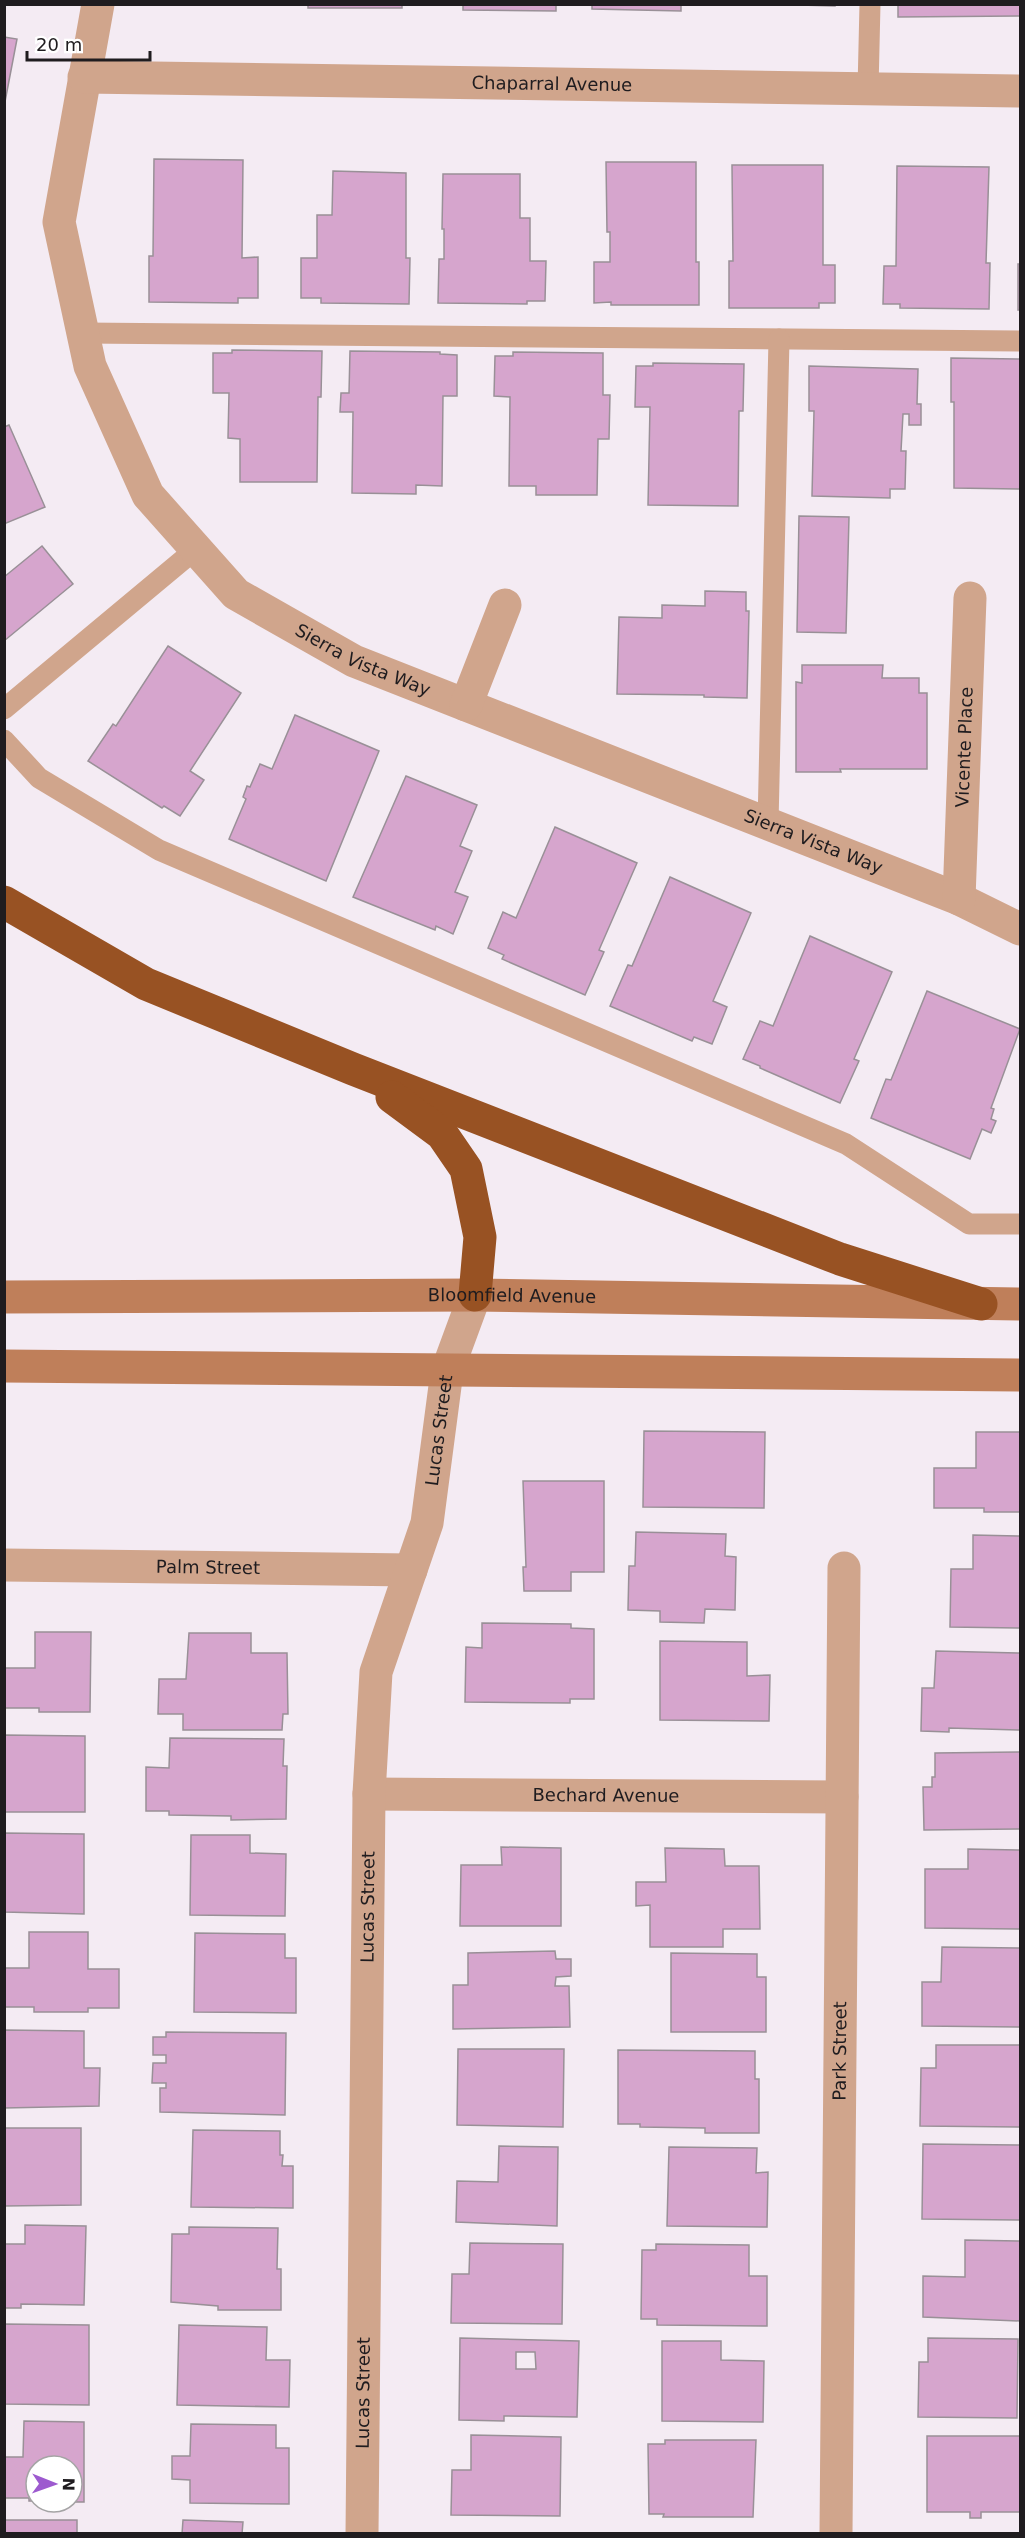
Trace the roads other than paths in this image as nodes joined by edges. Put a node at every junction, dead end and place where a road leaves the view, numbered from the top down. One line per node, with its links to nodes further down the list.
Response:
1 (98, 4): 3 (street, Sierra Vista Way)
2 (870, 4): 4 (lane)
3 (84, 77): 4 (street, Chaparral Avenue); 6 (street, Sierra Vista Way)
4 (868, 89): 5 (street, Chaparral Avenue)
5 (1020, 91)
6 (83, 333): 7 (lane); 9 (street, Sierra Vista Way)
7 (779, 339): 8 (lane); 15 (lane)
8 (1020, 341)
9 (196, 549): 12 (street, Sierra Vista Way); 13 (lane)
10 (970, 598): 16 (street, Vicente Place)
11 (505, 605): 12 (street)
12 (466, 705): 15 (street, Sierra Vista Way)
13 (4, 709)
14 (4, 740): 20 (lane)
15 (768, 824): 16 (street, Sierra Vista Way)
16 (959, 899): 18 (street, Sierra Vista Way)
17 (4, 902): 19 (highway)
18 (1020, 930)
19 (353, 1069): 21 (highway); 23 (highway)
20 (1020, 1224)
21 (475, 1295): 22 (main road, Bloomfield Avenue); 23 (main road, Bloomfield Avenue); 26 (street, Lucas Street)
22 (4, 1297)
23 (981, 1304): 24 (main road, Bloomfield Avenue)
24 (1020, 1304)
25 (4, 1366): 26 (main road)
26 (447, 1371): 27 (main road); 30 (street, Lucas Street)
27 (1020, 1376)
28 (4, 1565): 30 (street, Palm Street)
29 (844, 1568): 32 (street, Park Street)
30 (411, 1570): 31 (street, Lucas Street)
31 (369, 1794): 32 (street, Bechard Avenue); 33 (street, Lucas Street)
32 (842, 1797): 34 (street, Park Street)
33 (362, 2534)
34 (836, 2534)

